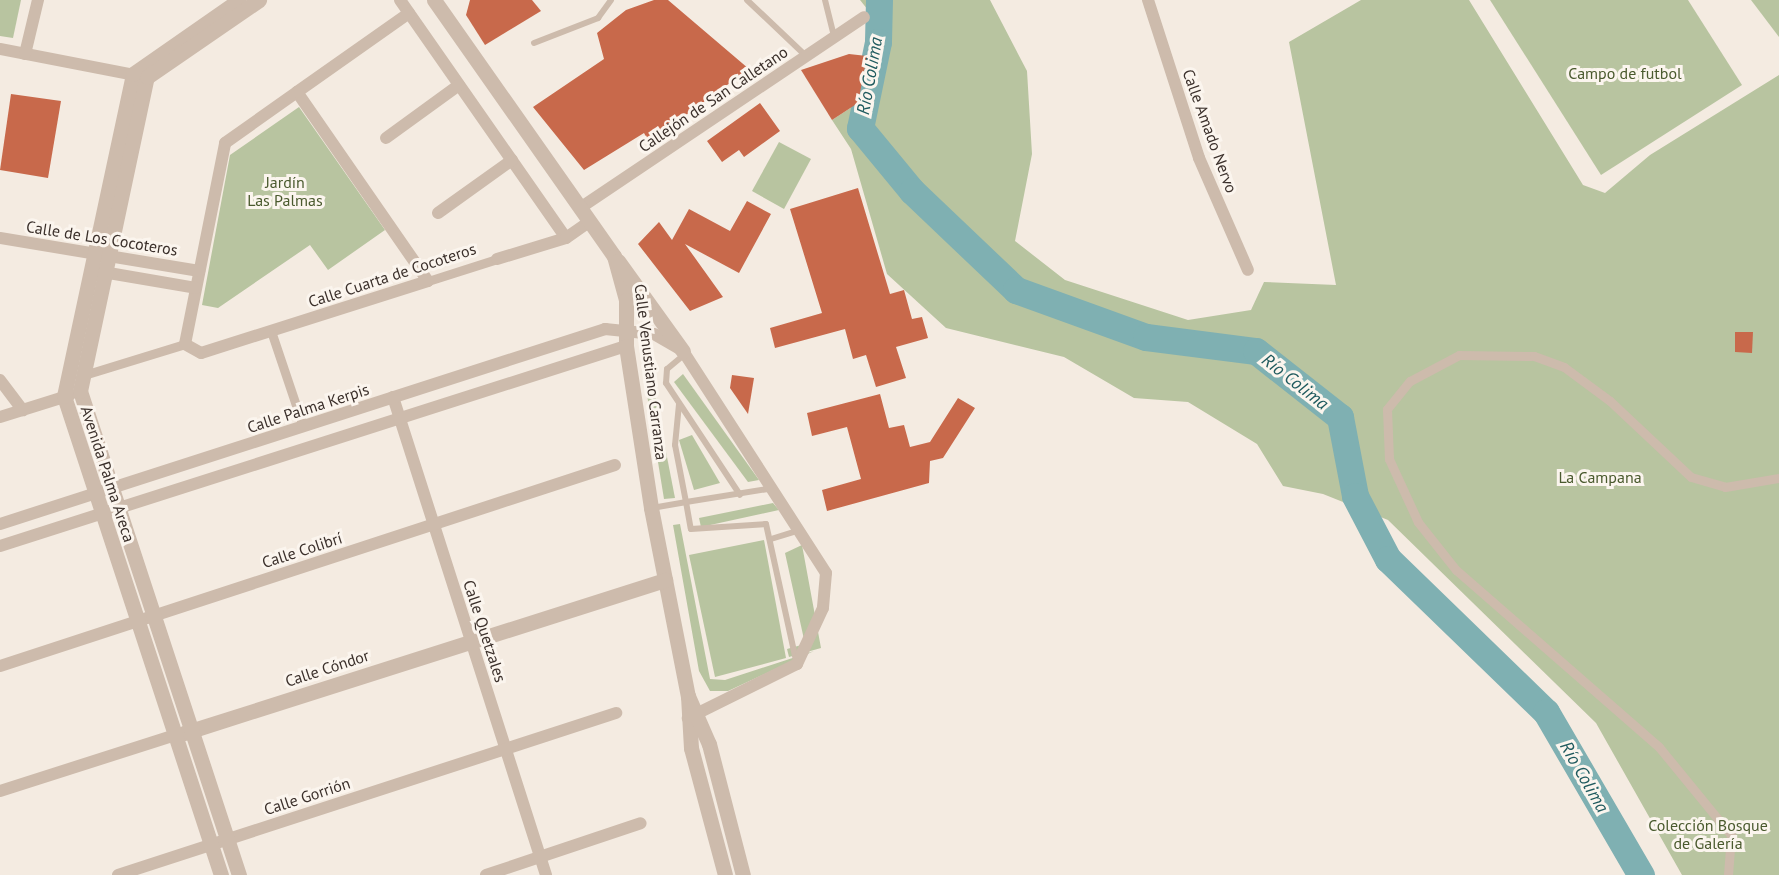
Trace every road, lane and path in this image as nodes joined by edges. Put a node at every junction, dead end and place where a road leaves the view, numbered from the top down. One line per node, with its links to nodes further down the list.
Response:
1 (38, 0): 15 (street)
2 (239, 0): 17 (street)
3 (259, 0): 17 (street)
4 (400, 0): 10 (street)
5 (434, 0): 22 (street, Calle Venustiano Carranza)
6 (611, 0): 13 (lane)
7 (747, 0): 16 (lane)
8 (825, 0): 12 (lane)
9 (1148, 0): 32 (street, Calle Amado Nervo)
10 (409, 13): 18 (street); 19 (street)
11 (864, 17): 12 (street, Callejón de San Calletano)
12 (834, 37): 16 (street, Callejón de San Calletano)
13 (534, 43)
14 (0, 49): 15 (street)
15 (25, 54): 17 (street)
16 (806, 56): 22 (street, Callejón de San Calletano)
17 (140, 76): 27 (street, Avenida Palma Areca); 28 (street, Avenida Palma Areca)
18 (459, 85): 20 (street); 21 (street)
19 (297, 92): 33 (street); 35 (street)
20 (386, 138)
21 (512, 160): 23 (street); 26 (street)
22 (580, 208): 24 (street, Calle Venustiano Carranza)
23 (438, 213)
24 (590, 221): 26 (street, Calle Cuarta de Cocoteros); 29 (street, Calle Venustiano Carranza)
25 (0, 238): 27 (street, Calle de Los Cocoteros)
26 (566, 238): 30 (street, Calle Cuarta de Cocoteros)
27 (93, 253): 28 (street, Calle de Los Cocoteros); 31 (street, Avenida Palma Areca)
28 (109, 256): 33 (street, Calle de Los Cocoteros); 34 (street, Avenida Palma Areca)
29 (614, 256): 37 (street, Calle Venustiano Carranza); 41 (street)
30 (497, 260): 35 (street, Calle Cuarta de Cocoteros)
31 (90, 270): 34 (street, Calle de Los Cocoteros); 45 (street, Avenida Palma Areca)
32 (1248, 270)
33 (200, 271): 36 (street)
34 (106, 273): 36 (street, Calle de Los Cocoteros); 42 (street, Avenida Palma Areca)
35 (428, 282): 38 (street, Calle Cuarta de Cocoteros)
36 (196, 288): 39 (street)
37 (626, 328): 40 (street, Calle Venustiano Carranza); 41 (street); 46 (street, Calle Palma Kerpis)
38 (271, 331): 39 (street, Calle Cuarta de Cocoteros); 51 (street)
39 (185, 344): 42 (street)
40 (626, 346): 50 (street); 60 (street, Calle Venustiano Carranza)
41 (684, 353): 47 (lane); 55 (street)
42 (84, 375): 44 (street, Avenida Palma Areca)
43 (0, 380): 48 (street)
44 (80, 391): 45 (street); 54 (street, Avenida Palma Areca)
45 (64, 396): 48 (street); 56 (street, Avenida Palma Areca)
46 (393, 397): 50 (street, Calle Quetzales); 51 (street, Calle Palma Kerpis)
47 (679, 404): 57 (lane); 58 (lane)
48 (23, 410): 49 (street)
49 (0, 417)
50 (400, 418): 59 (street); 63 (street, Calle Quetzales)
51 (303, 426): 54 (street, Calle Palma Kerpis)
52 (615, 465): 63 (street, Calle Colibrí)
53 (1779, 478): 92 (street)
54 (112, 488): 56 (street, Calle Palma Kerpis); 59 (street, Avenida Palma Areca)
55 (774, 488): 57 (lane); 64 (street)
56 (96, 493): 61 (street, Avenida Palma Areca); 62 (street, Calle Palma Kerpis)
57 (740, 495): 58 (lane)
58 (686, 502): 60 (lane); 65 (lane)
59 (118, 508): 61 (street); 68 (street, Avenida Palma Areca)
60 (651, 508): 67 (street, Calle Venustiano Carranza)
61 (102, 513): 66 (street); 69 (street, Avenida Palma Areca)
62 (0, 524)
63 (434, 524): 68 (street, Calle Colibrí); 70 (street, Calle Quetzales)
64 (801, 530): 65 (lane); 71 (street)
65 (771, 539): 71 (lane)
66 (0, 546)
67 (664, 580): 70 (street, Calle Cóndor); 74 (street, Calle Venustiano Carranza)
68 (154, 615): 69 (street, Calle Colibrí); 75 (street, Avenida Palma Areca)
69 (138, 621): 72 (street, Calle Colibrí); 76 (street, Avenida Palma Areca)
70 (471, 641): 75 (street, Calle Cóndor); 77 (street, Calle Quetzales)
71 (797, 664): 74 (street)
72 (0, 666)
73 (616, 713): 77 (street, Calle Gorrión)
74 (693, 716): 79 (street, Calle Venustiano Carranza); 80 (street, Calle Venustiano Carranza)
75 (191, 730): 76 (street, Calle Cóndor); 82 (street, Avenida Palma Areca)
76 (175, 735): 78 (street, Calle Cóndor); 83 (street, Avenida Palma Areca)
77 (506, 749): 82 (street, Calle Gorrión); 84 (street, Calle Quetzales)
78 (0, 791)
79 (724, 801): 80 (street); 91 (street, Calle Venustiano Carranza)
80 (706, 805): 90 (street, Calle Venustiano Carranza)
81 (640, 823): 84 (street)
82 (227, 839): 83 (street, Calle Gorrión); 87 (street, Avenida Palma Areca)
83 (211, 845): 85 (street, Calle Gorrión); 86 (street, Avenida Palma Areca)
84 (540, 857): 88 (street); 89 (street, Calle Quetzales)
85 (118, 875)
86 (221, 875)
87 (239, 875)
88 (486, 875)
89 (546, 875)
90 (725, 875)
91 (743, 875)
92 (1728, 875)

